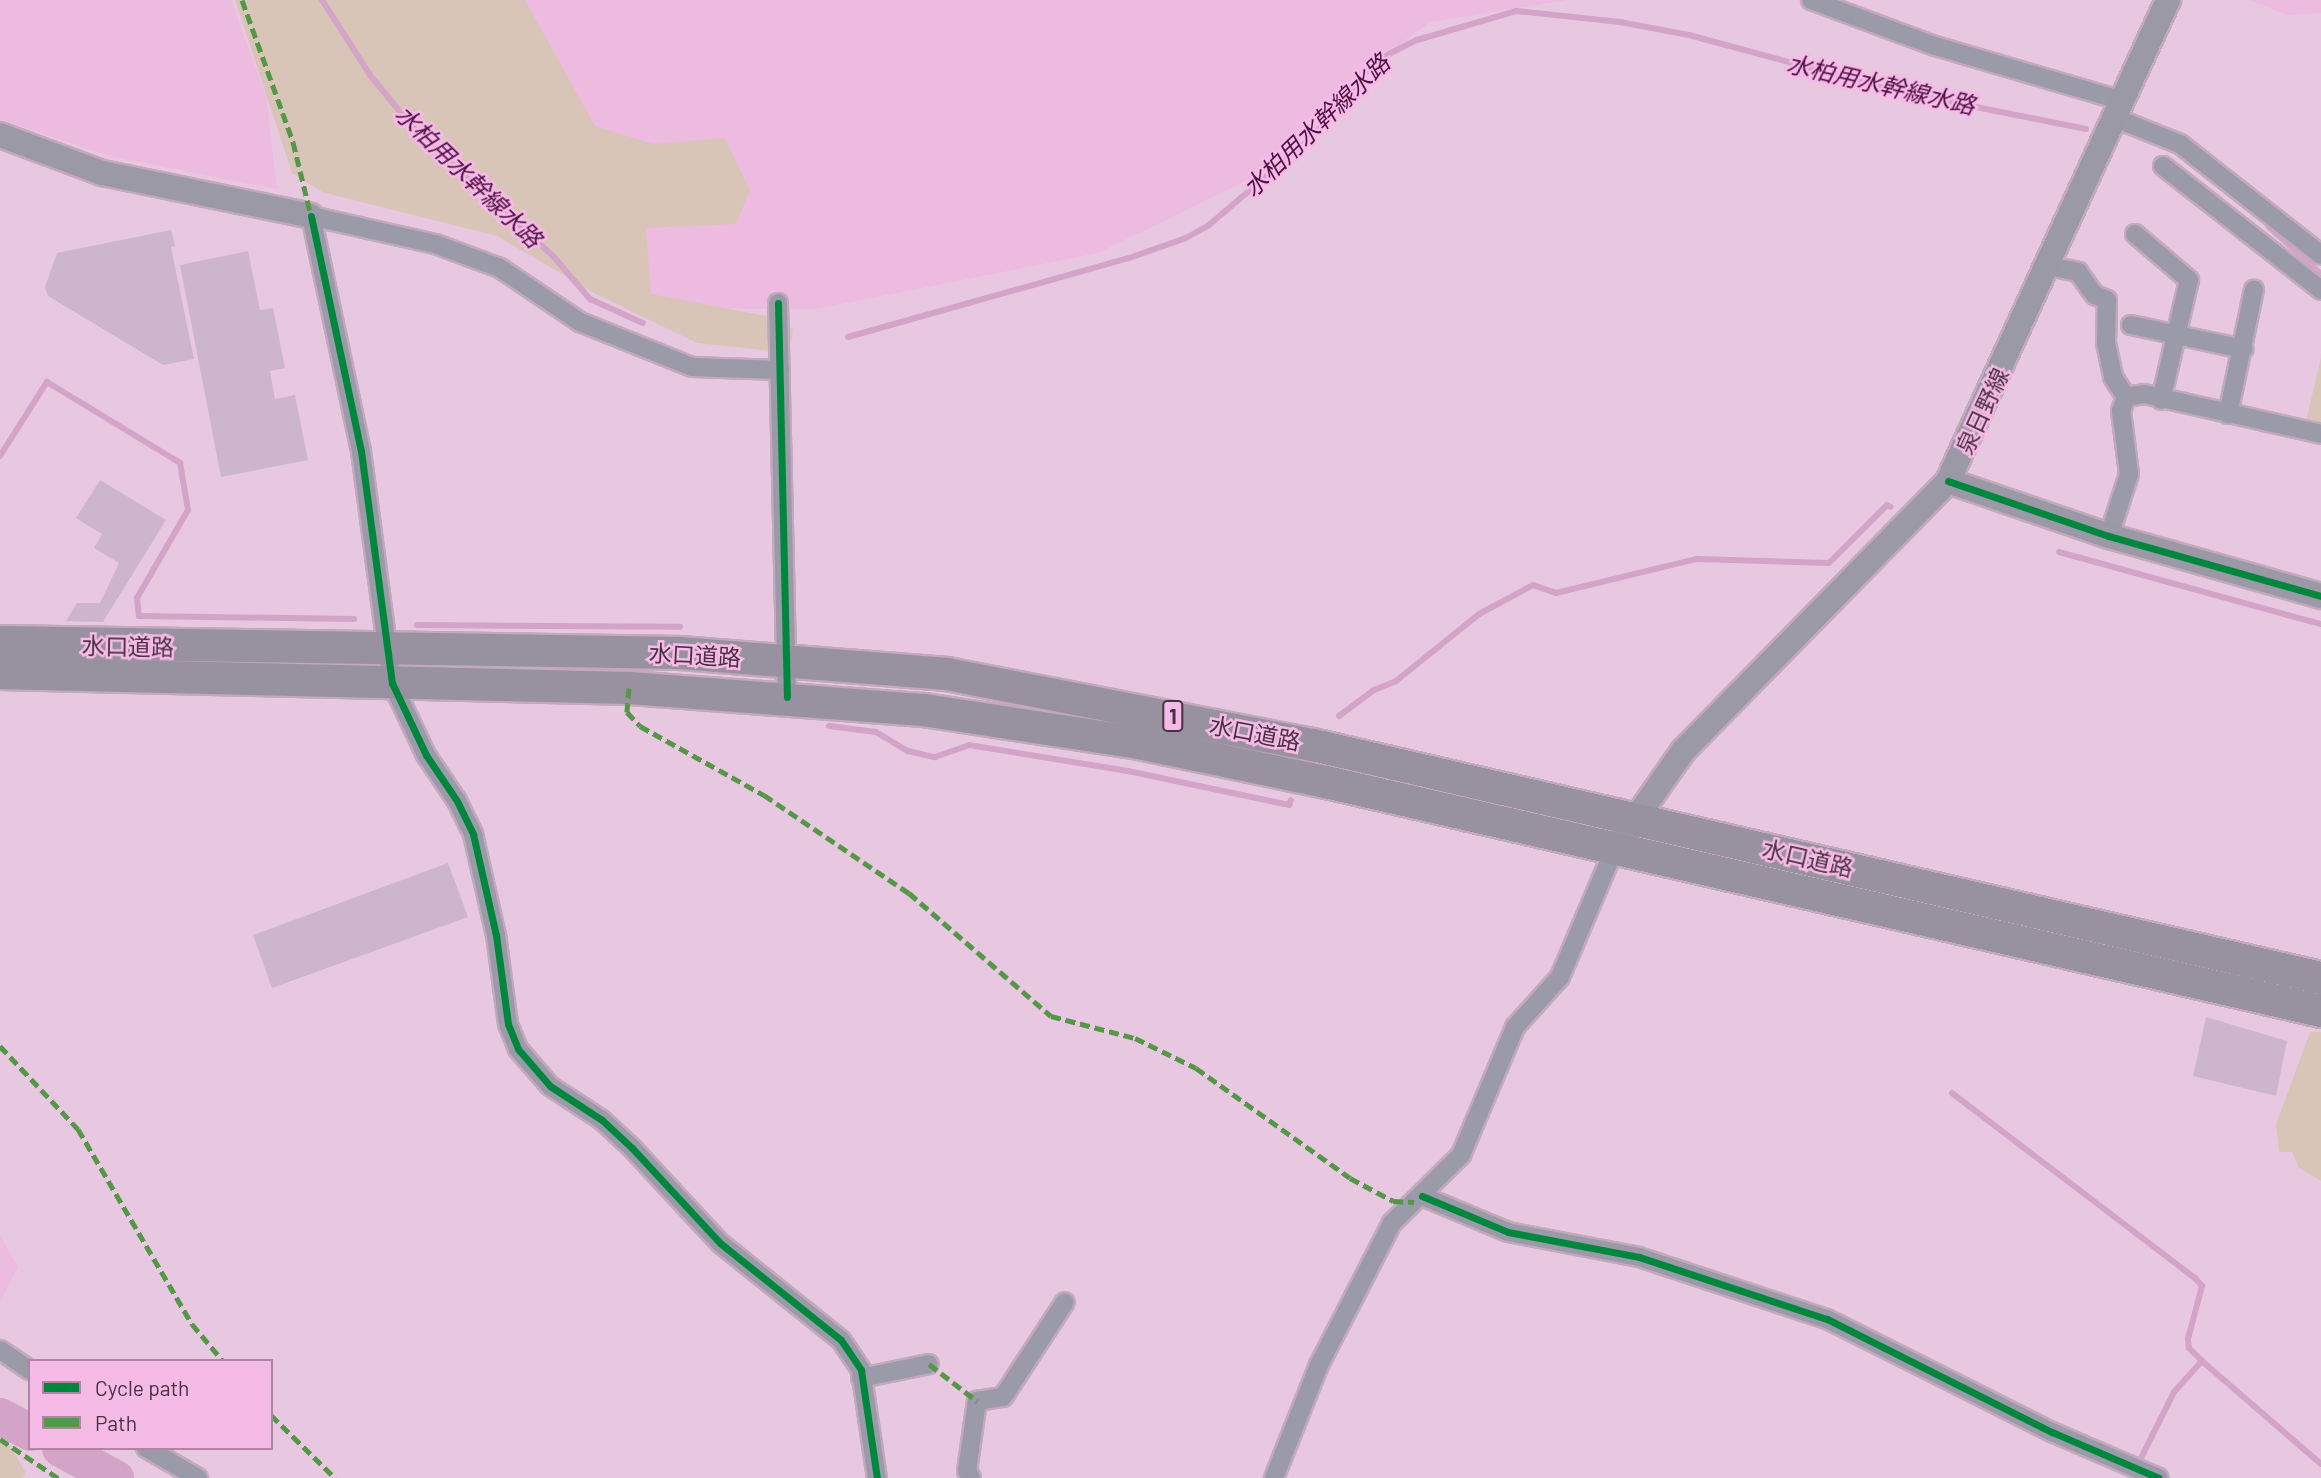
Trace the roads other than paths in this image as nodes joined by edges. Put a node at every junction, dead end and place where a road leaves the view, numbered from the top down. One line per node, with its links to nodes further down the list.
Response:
1 (1811, 0): 3 (street)
2 (2168, 0): 3 (main road, 泉日野線)
3 (2119, 110): 8 (street); 9 (main road, 泉日野線)
4 (0, 135): 6 (main road)
5 (2162, 166): 11 (street)
6 (311, 216): 16 (street); 25 (street)
7 (2135, 234): 14 (street)
8 (2321, 255)
9 (2048, 266): 17 (street); 21 (main road, 泉日野線)
10 (2254, 290): 15 (street)
11 (2321, 290)
12 (778, 303): 16 (street)
13 (2132, 325): 14 (street)
14 (2176, 335): 15 (street); 18 (street)
15 (2243, 349): 19 (street)
16 (780, 370): 26 (street)
17 (2126, 397): 18 (street); 22 (street)
18 (2161, 400): 19 (street)
19 (2228, 414): 20 (street)
20 (2321, 434)
21 (1948, 481): 22 (main road); 30 (main road, 泉日野線)
22 (2109, 536): 23 (main road)
23 (2321, 596)
24 (0, 642): 25 (highway, 水口道路 / 1)
25 (387, 649): 26 (highway, 水口道路 / 1); 28 (street)
26 (787, 659): 29 (street); 30 (highway, 水口道路 / 1)
27 (0, 673): 28 (highway, 水口道路 / 1)
28 (392, 683): 29 (highway, 水口道路 / 1); 39 (street)
29 (787, 697): 31 (highway, 水口道路 / 1)
30 (1639, 818): 31 (main road, 泉日野線); 32 (highway, 水口道路 / 1)
31 (1614, 850): 33 (highway, 水口道路 / 1); 34 (street)
32 (2321, 978)
33 (2321, 1011)
34 (1422, 1196): 44 (street); 45 (street)
35 (1065, 1302): 43 (street)
36 (0, 1350): 38 (street)
37 (929, 1364): 39 (street)
38 (28, 1369)
39 (861, 1378): 42 (street)
40 (149, 1450): 41 (street)
41 (198, 1478)
42 (877, 1478)
43 (971, 1478)
44 (1274, 1478)
45 (2159, 1478)

